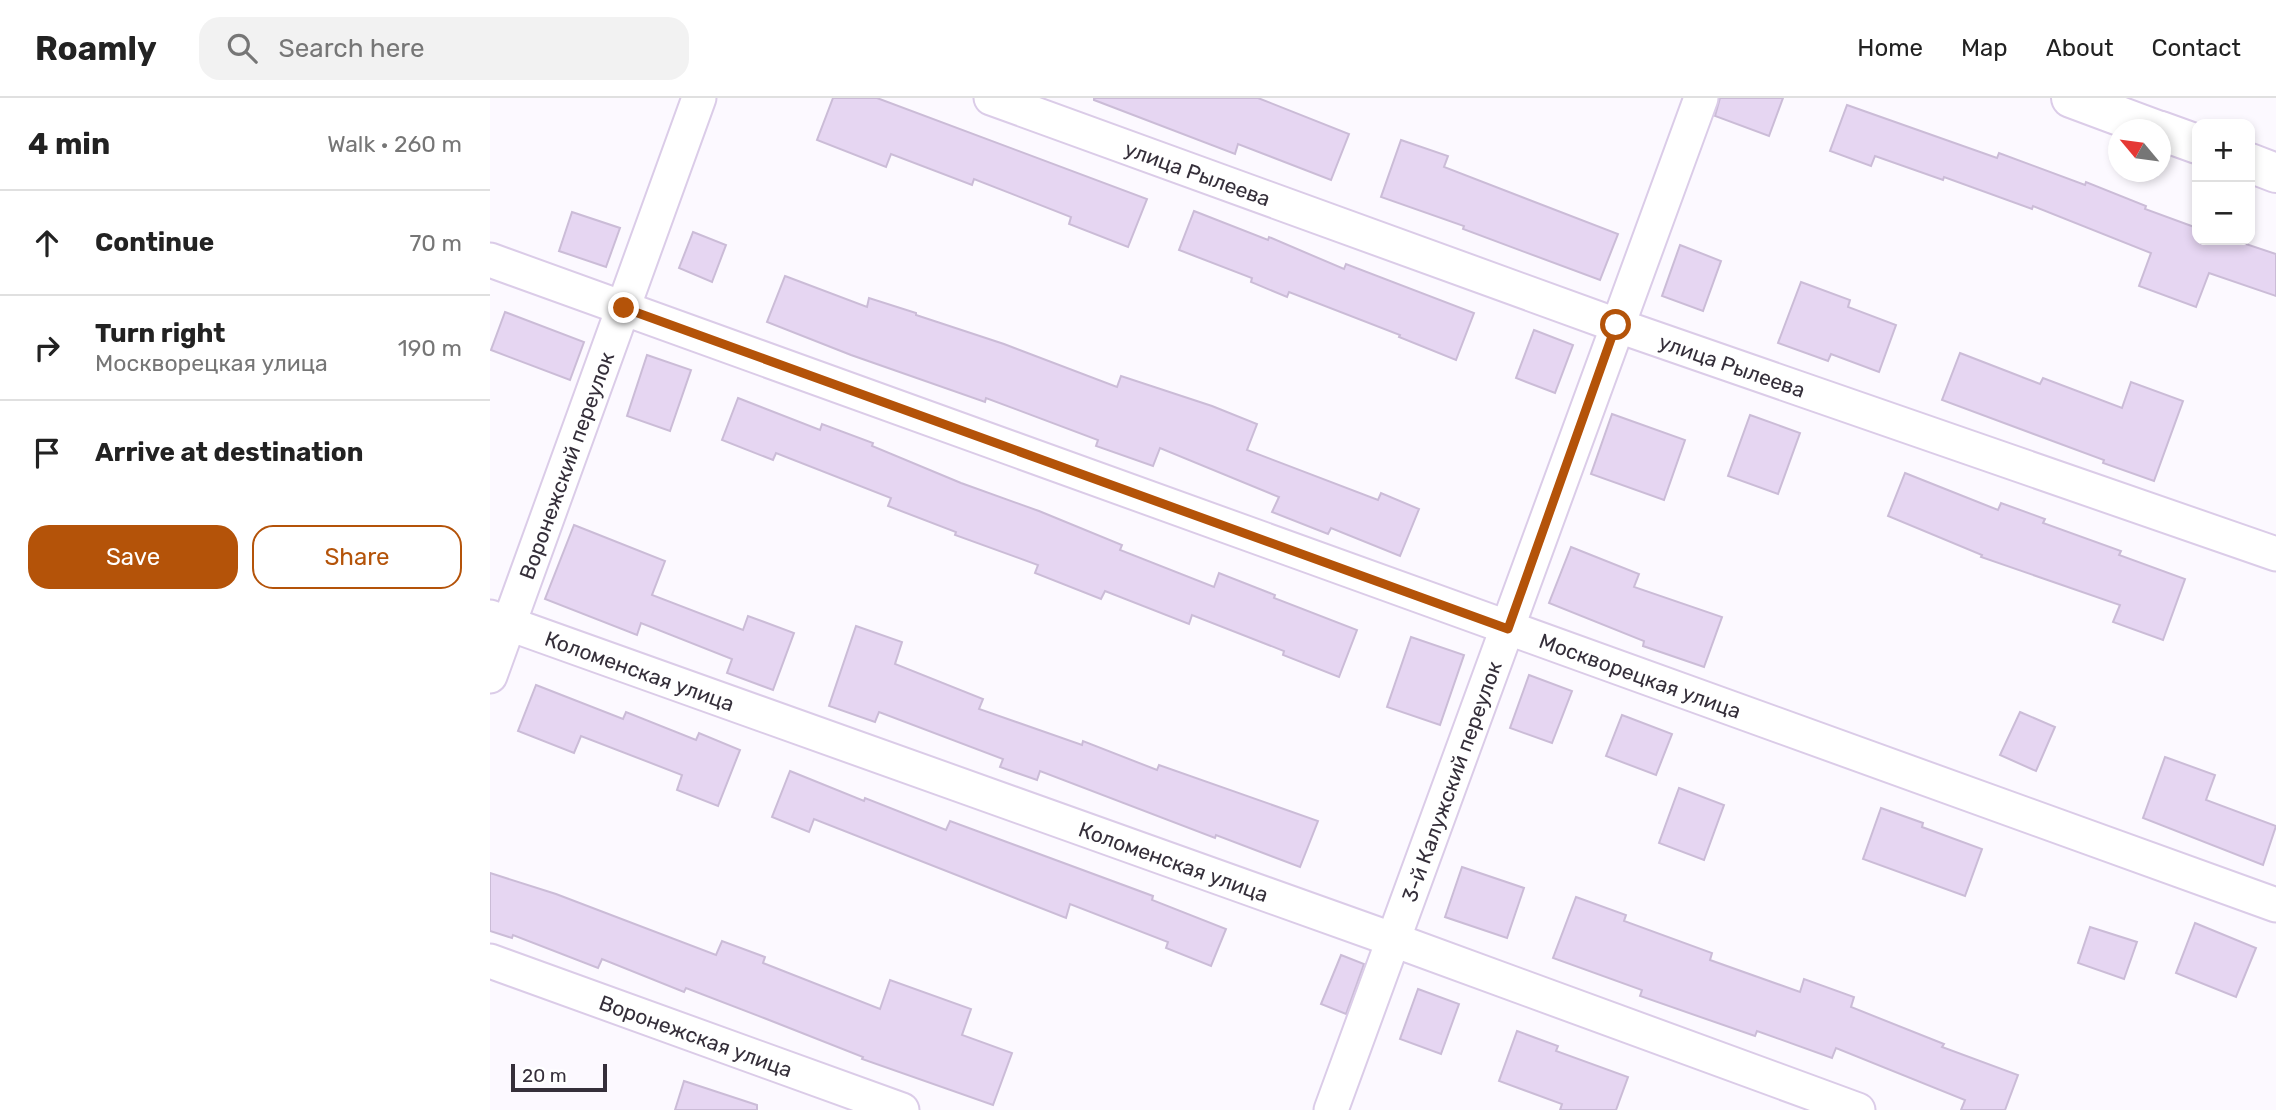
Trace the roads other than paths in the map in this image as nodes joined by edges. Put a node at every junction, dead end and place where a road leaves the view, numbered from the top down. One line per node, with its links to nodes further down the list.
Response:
1 (699, 98): 11 (street, Воронежский переулок)
2 (991, 98): 12 (street, улица Рылеева)
3 (1701, 98): 12 (street, 3-й Калужский переулок)
4 (2071, 98): 5 (street)
5 (2129, 119)
6 (2171, 134): 7 (street)
7 (2192, 142)
8 (2255, 165): 9 (street)
9 (2276, 173)
10 (490, 260): 11 (street, Москворецкая улица)
11 (624, 308): 14 (street, Воронежский переулок); 15 (street, Москворецкая улица)
12 (1616, 325): 13 (street, улица Рылеева); 15 (street, 3-й Калужский переулок)
13 (2276, 554)
14 (499, 620): 16 (street, Воронежский переулок); 18 (street, Коломенская улица)
15 (1508, 629): 17 (street, Москворецкая улица); 18 (street, 3-й Калужский переулок)
16 (490, 676)
17 (2276, 905)
18 (1394, 940): 21 (street, 3-й Калужский переулок); 22 (street, Коломенская улица)
19 (490, 961): 20 (street, Воронежская улица)
20 (902, 1110)
21 (1331, 1110)
22 (1858, 1110)

